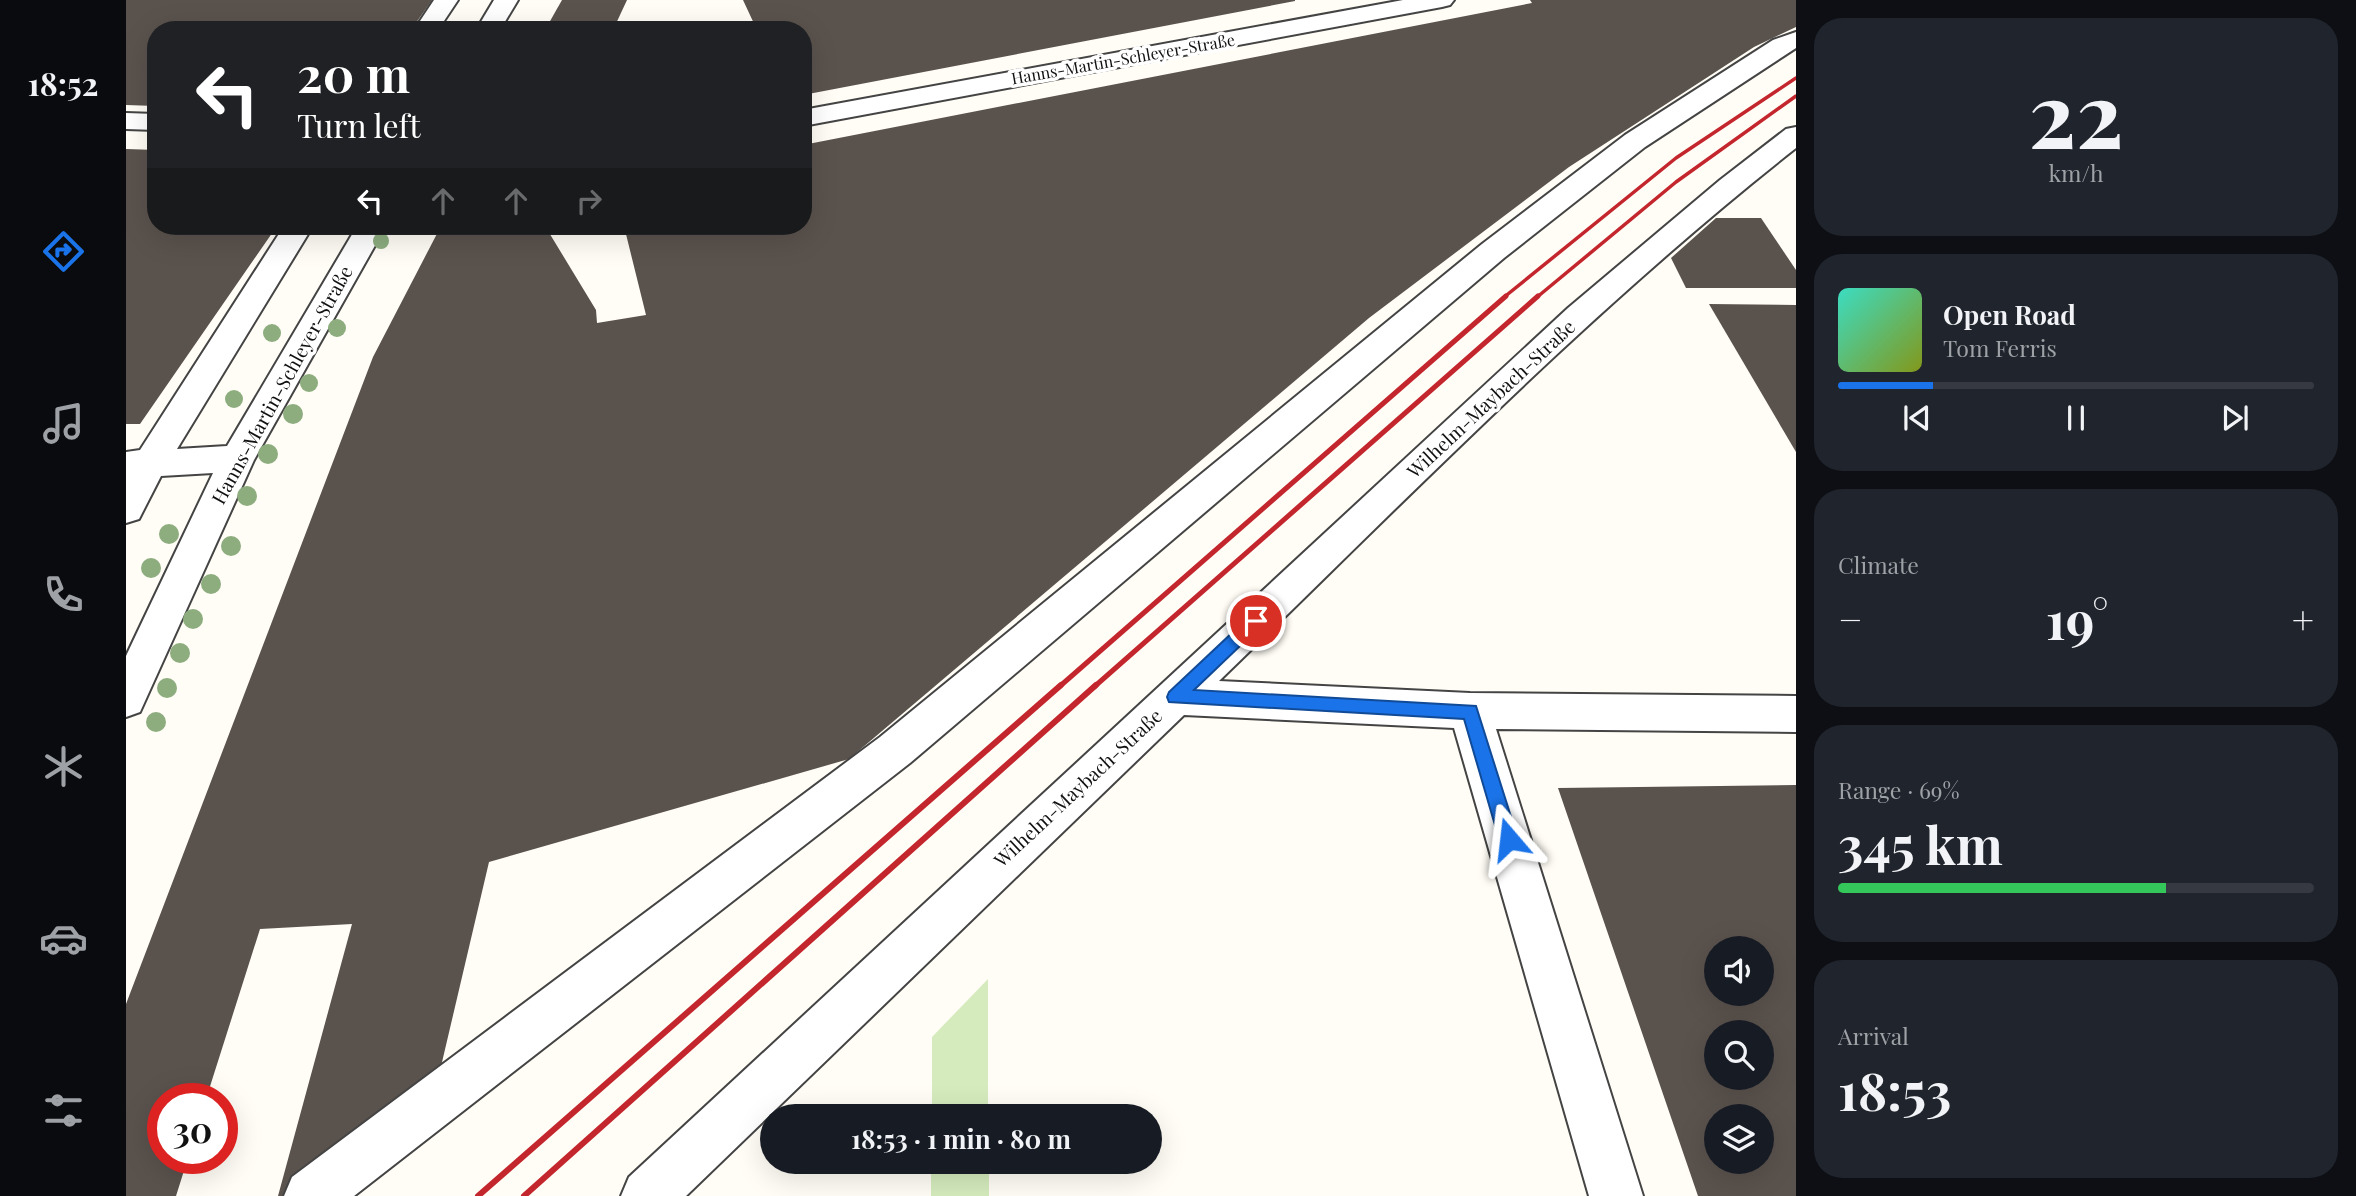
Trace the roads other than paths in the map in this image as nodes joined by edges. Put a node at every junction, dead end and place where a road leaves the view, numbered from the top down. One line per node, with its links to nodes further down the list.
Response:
1 (446, 0): 4 (street)
2 (506, 0): 5 (street)
3 (1442, 0): 7 (street, Hanns-Martin-Schleyer-Straße)
4 (432, 21)
5 (493, 21)
6 (1796, 39): 20 (street)
7 (812, 116)
8 (126, 121): 9 (street)
9 (147, 122)
10 (1796, 135): 16 (street, Wilhelm-Maybach-Straße)
11 (292, 235): 14 (street)
12 (366, 235): 13 (street, Hanns-Martin-Schleyer-Straße)
13 (237, 459): 14 (street); 17 (street, Hanns-Martin-Schleyer-Straße)
14 (137, 465): 15 (street)
15 (126, 509)
16 (1175, 697): 18 (street); 21 (street, Wilhelm-Maybach-Straße)
17 (126, 699)
18 (1470, 711): 19 (street); 22 (street)
19 (1796, 714)
20 (311, 1196)
21 (648, 1196)
22 (1616, 1196)

